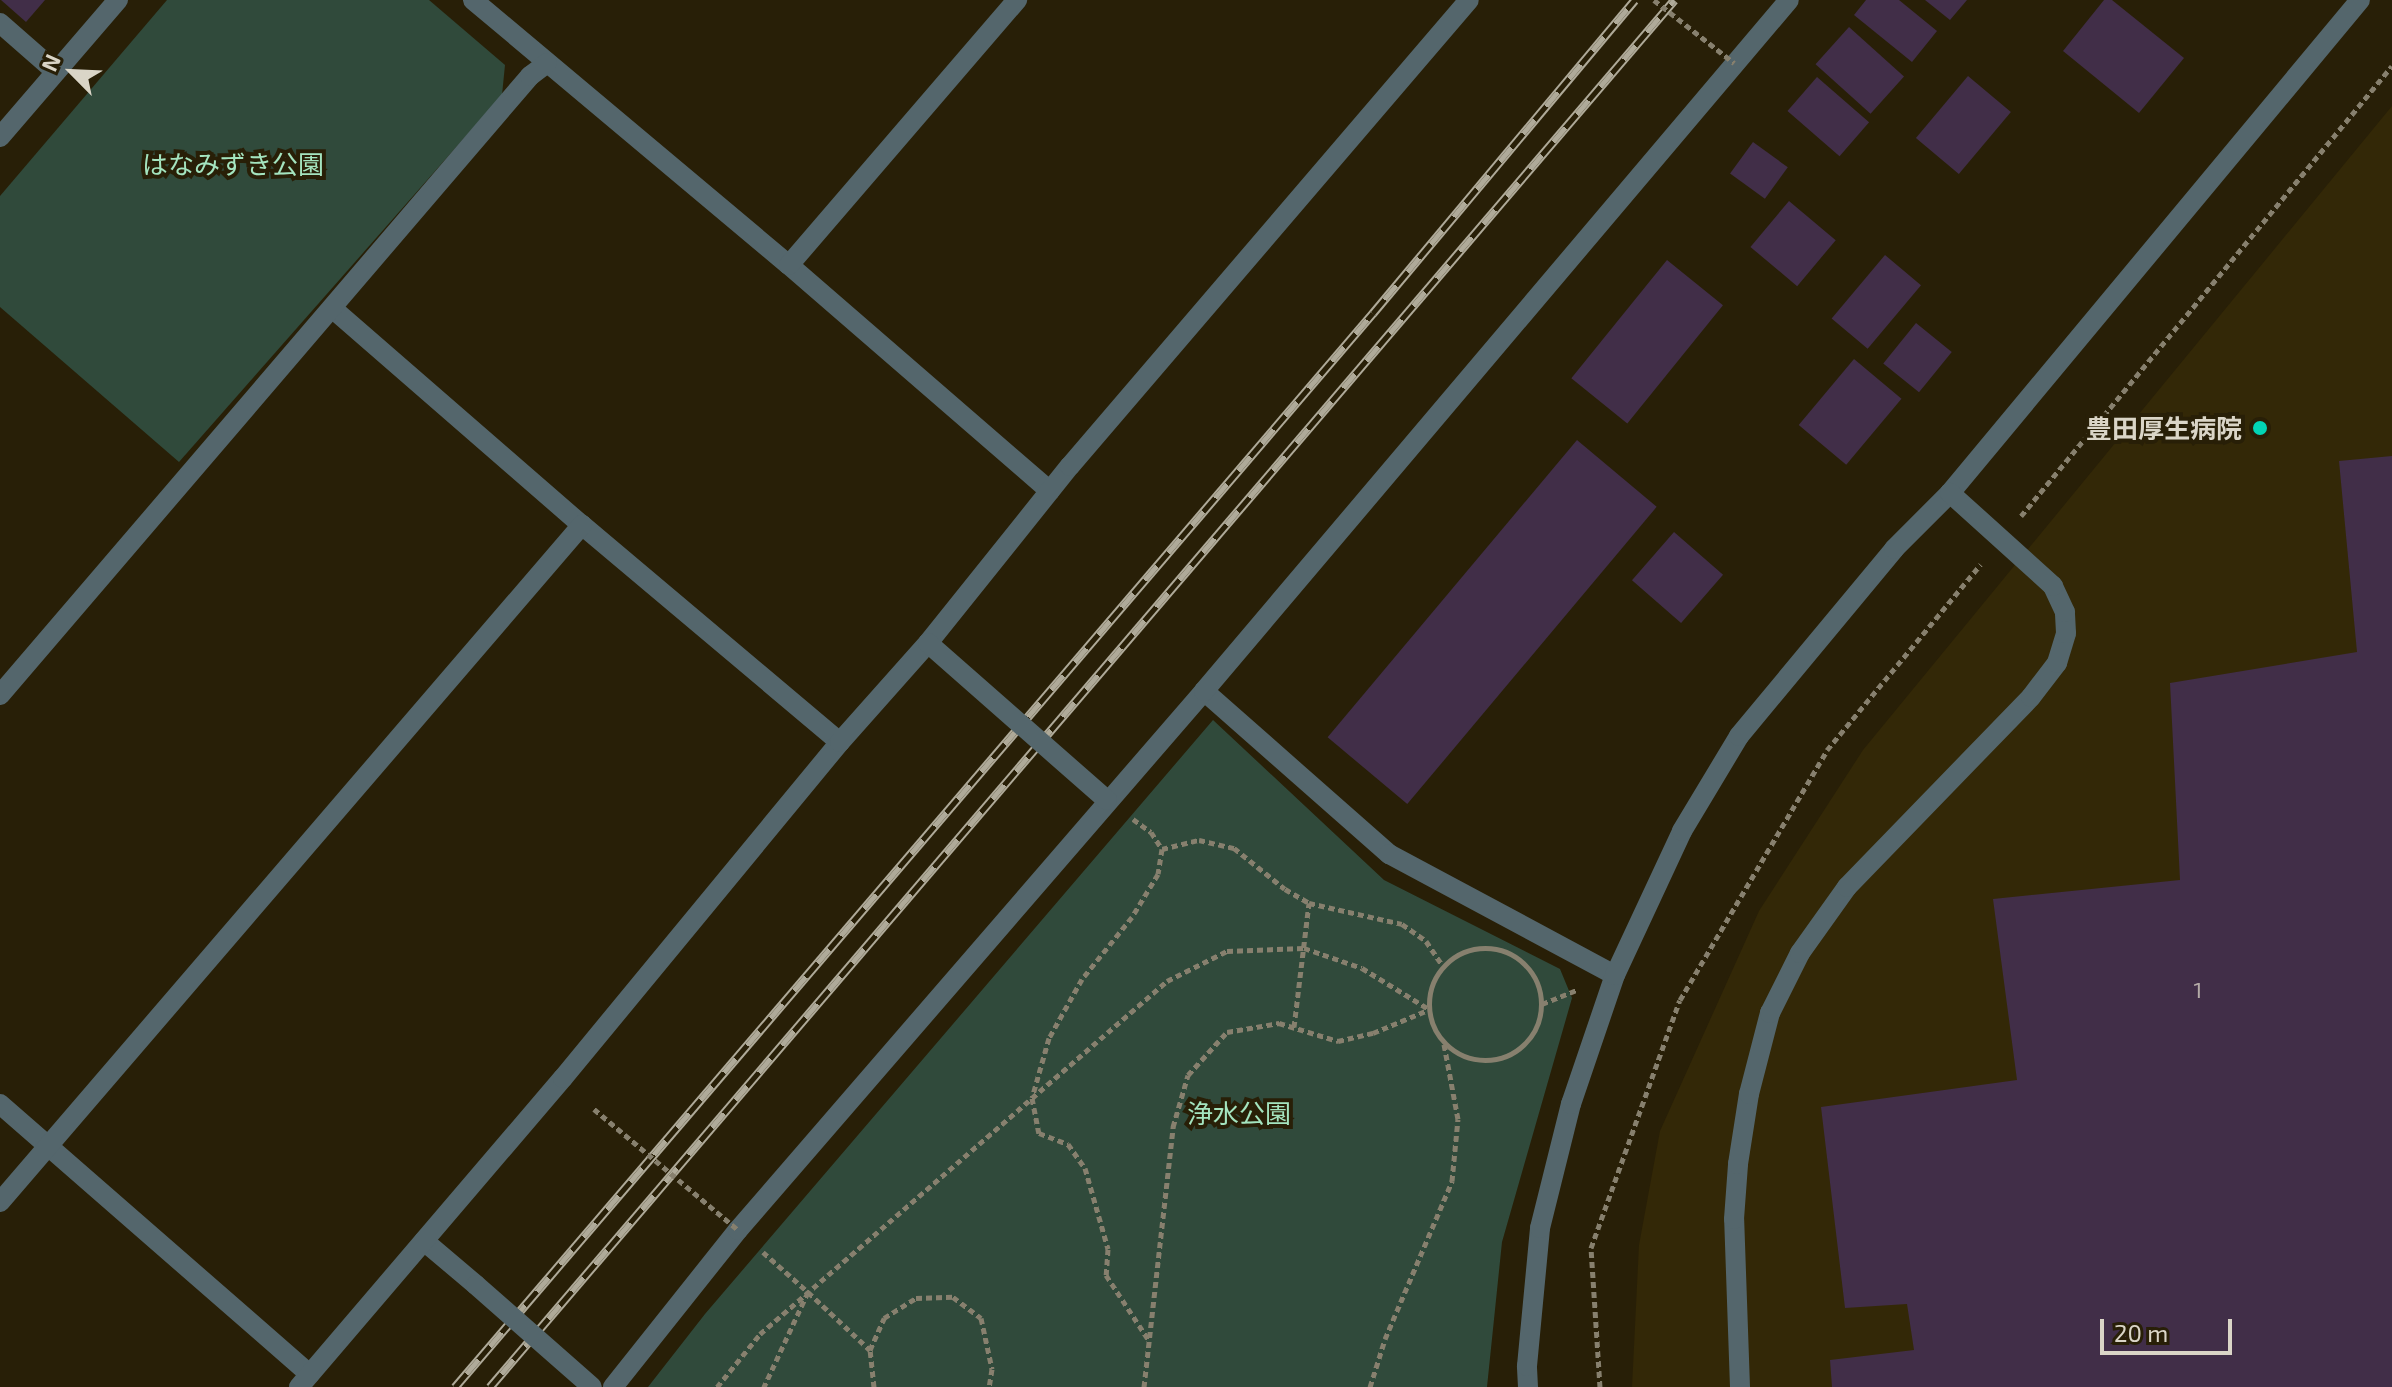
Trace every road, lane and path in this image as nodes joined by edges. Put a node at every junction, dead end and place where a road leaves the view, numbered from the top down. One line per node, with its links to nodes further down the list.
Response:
1 (118, 0): 12 (street)
2 (473, 0): 9 (street)
3 (1017, 0): 14 (street)
4 (1469, 0): 16 (street)
5 (1654, 0): 10 (path, bridge)
6 (1789, 0): 10 (street)
7 (2360, 0): 17 (street)
8 (0, 23): 12 (street)
9 (547, 63): 14 (street); 15 (street)
10 (1734, 63): 21 (street)
11 (2392, 66): 19 (path)
12 (56, 72): 13 (street)
13 (0, 137)
14 (789, 265): 16 (street)
15 (332, 308): 18 (street); 22 (street)
16 (1050, 491): 20 (street)
17 (1950, 493): 19 (street); 29 (street)
18 (582, 525): 23 (street); 36 (street)
19 (2001, 540): 54 (path); 55 (street)
20 (928, 643): 23 (street); 24 (street, bridge)
21 (1204, 691): 24 (street); 29 (street)
22 (0, 695)
23 (840, 742): 39 (street)
24 (1107, 800): 25 (path); 38 (street)
25 (1162, 849): 26 (path); 33 (path)
26 (1309, 903): 27 (path); 28 (path)
27 (1304, 948): 30 (path); 31 (path); 33 (path)
28 (1443, 966): 30 (path); 32 (path)
29 (1615, 975): 53 (street)
30 (1429, 1009): 31 (path); 32 (path)
31 (1294, 1027): 42 (path)
32 (1444, 1044): 52 (path)
33 (1032, 1098): 41 (path); 42 (path)
34 (0, 1104): 36 (street)
35 (594, 1109): 38 (path, bridge)
36 (49, 1145): 37 (street); 44 (street)
37 (0, 1202)
38 (744, 1235): 46 (street)
39 (424, 1241): 44 (street); 45 (street, bridge)
40 (762, 1250): 41 (path)
41 (808, 1292): 43 (path); 47 (path); 48 (path)
42 (1148, 1339): 51 (path)
43 (870, 1350): 49 (path); 50 (path)
44 (304, 1380)
45 (592, 1387)
46 (613, 1387)
47 (717, 1387)
48 (764, 1387)
49 (874, 1387)
50 (989, 1387)
51 (1144, 1387)
52 (1370, 1387)
53 (1528, 1387)
54 (1600, 1387)
55 (1740, 1387)

